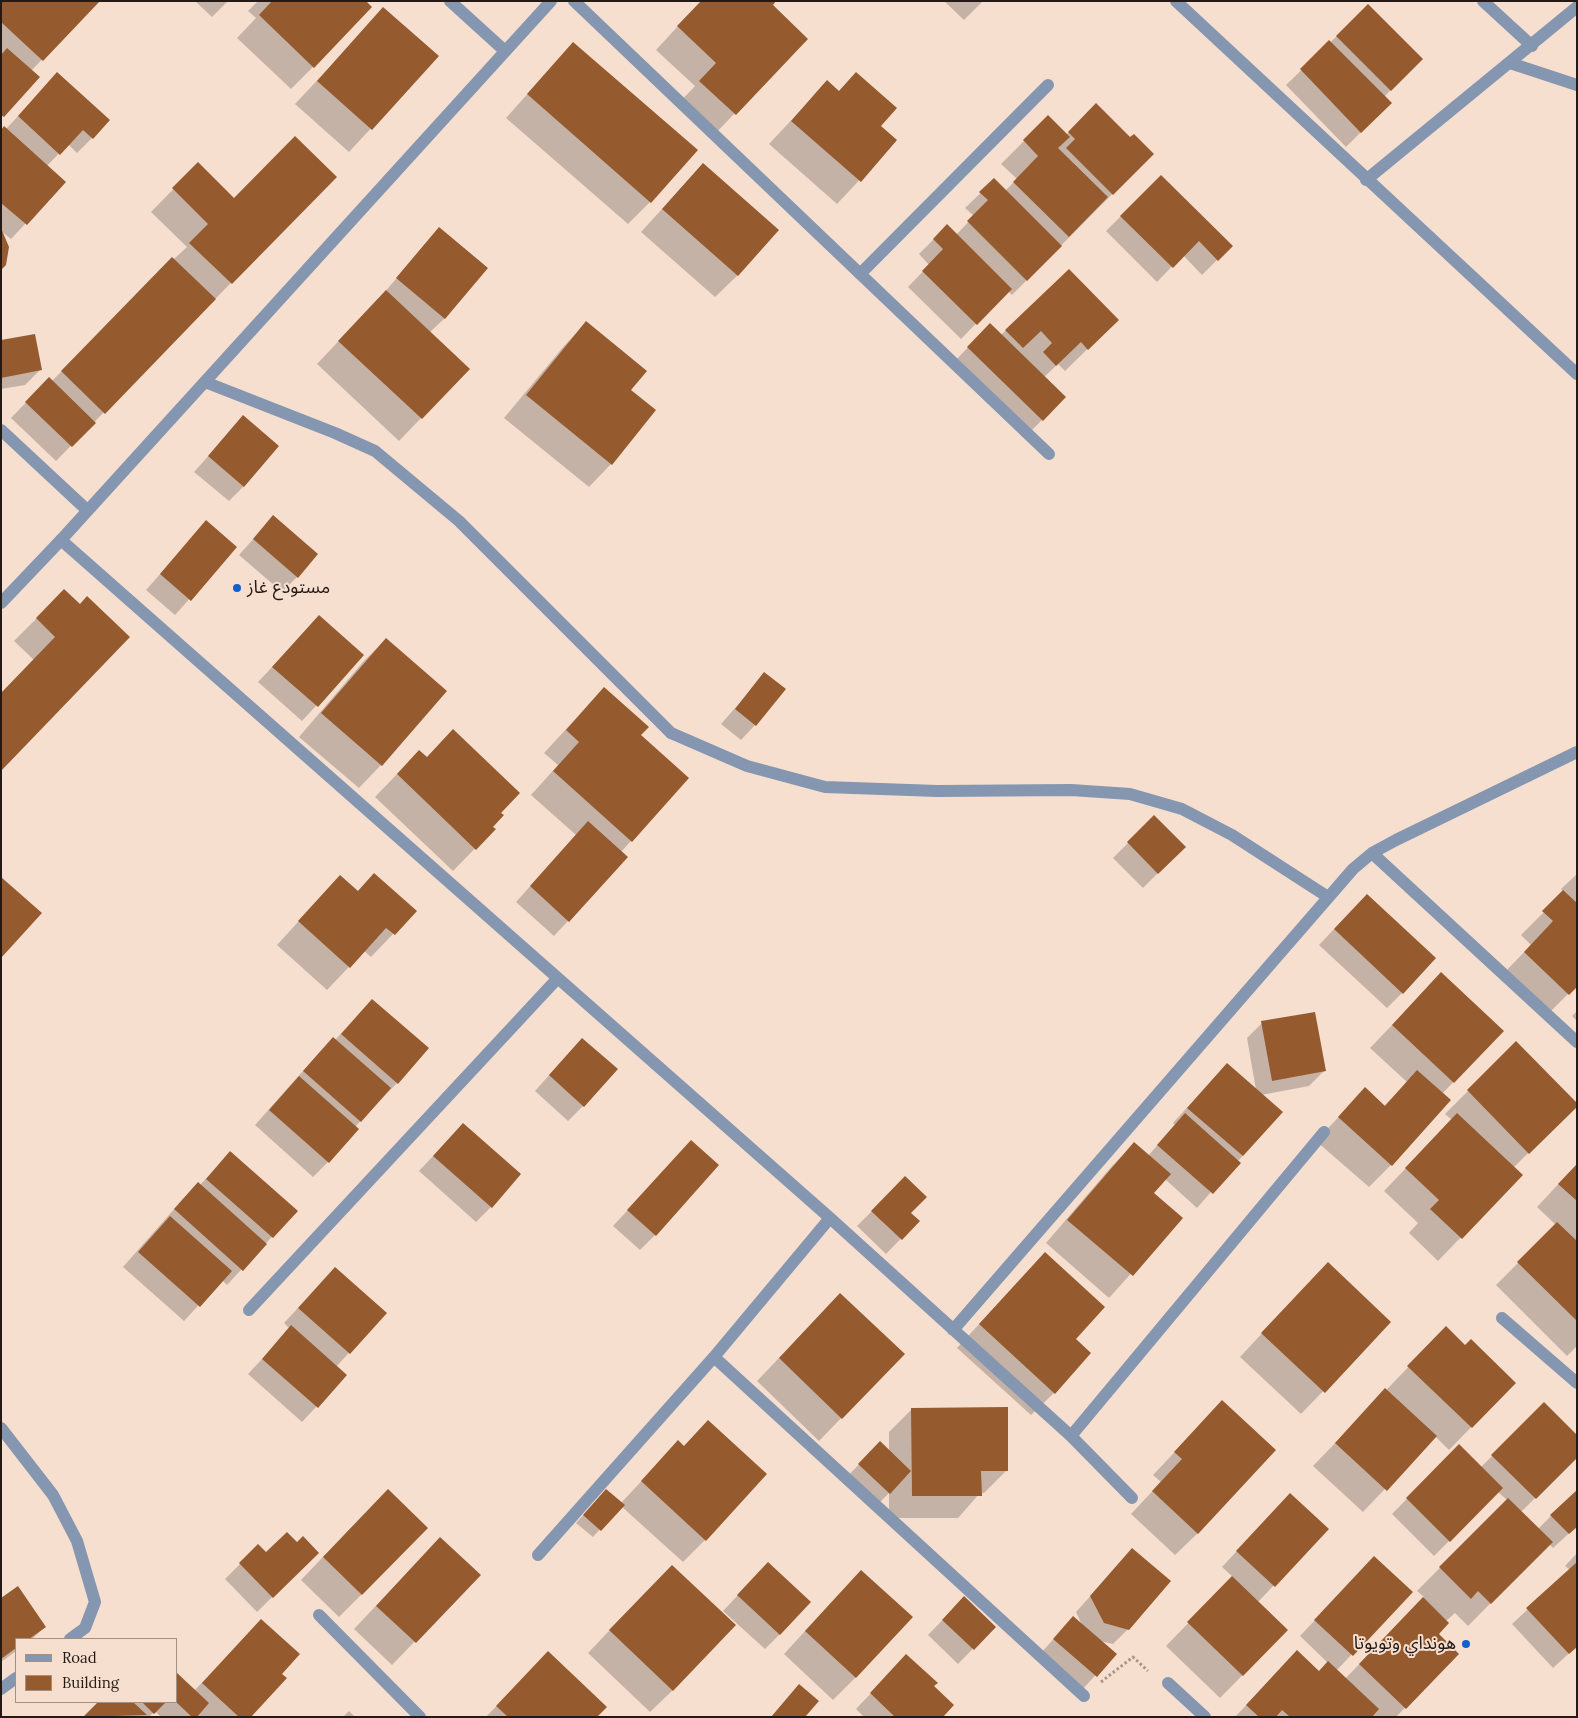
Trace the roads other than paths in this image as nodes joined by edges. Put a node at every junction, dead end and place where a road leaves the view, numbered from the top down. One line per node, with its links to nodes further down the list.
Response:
1 (450, 1): 8 (street)
2 (551, 1): 8 (street)
3 (574, 1): 13 (street)
4 (1176, 1): 12 (street)
5 (1483, 1): 7 (street)
6 (1577, 7): 7 (street)
7 (1532, 46): 9 (street)
8 (505, 51): 15 (street)
9 (1510, 63): 11 (street); 12 (street)
10 (1048, 84): 13 (street)
11 (1577, 85)
12 (1366, 180): 14 (street)
13 (860, 274): 17 (street)
14 (1577, 374)
15 (205, 382): 18 (street); 23 (street)
16 (1, 430): 18 (street)
17 (1049, 454)
18 (87, 510): 19 (street)
19 (61, 540): 20 (street); 24 (street)
20 (1, 603)
21 (1577, 752): 22 (street)
22 (1372, 853): 23 (street); 25 (street)
23 (1328, 897): 30 (street)
24 (557, 979): 27 (street); 28 (street)
25 (1577, 1042)
26 (1324, 1132): 34 (street)
27 (830, 1218): 30 (street); 31 (street)
28 (248, 1310)
29 (1502, 1318): 32 (street)
30 (954, 1330): 34 (street)
31 (714, 1357): 36 (street); 42 (street)
32 (1577, 1383)
33 (1, 1428): 38 (street)
34 (1071, 1436): 35 (street)
35 (1132, 1498)
36 (538, 1555)
37 (319, 1615): 43 (street)
38 (71, 1638)
39 (15, 1679): 41 (street)
40 (1168, 1683): 44 (street)
41 (1, 1689)
42 (1084, 1696)
43 (420, 1717)
44 (1205, 1717)

